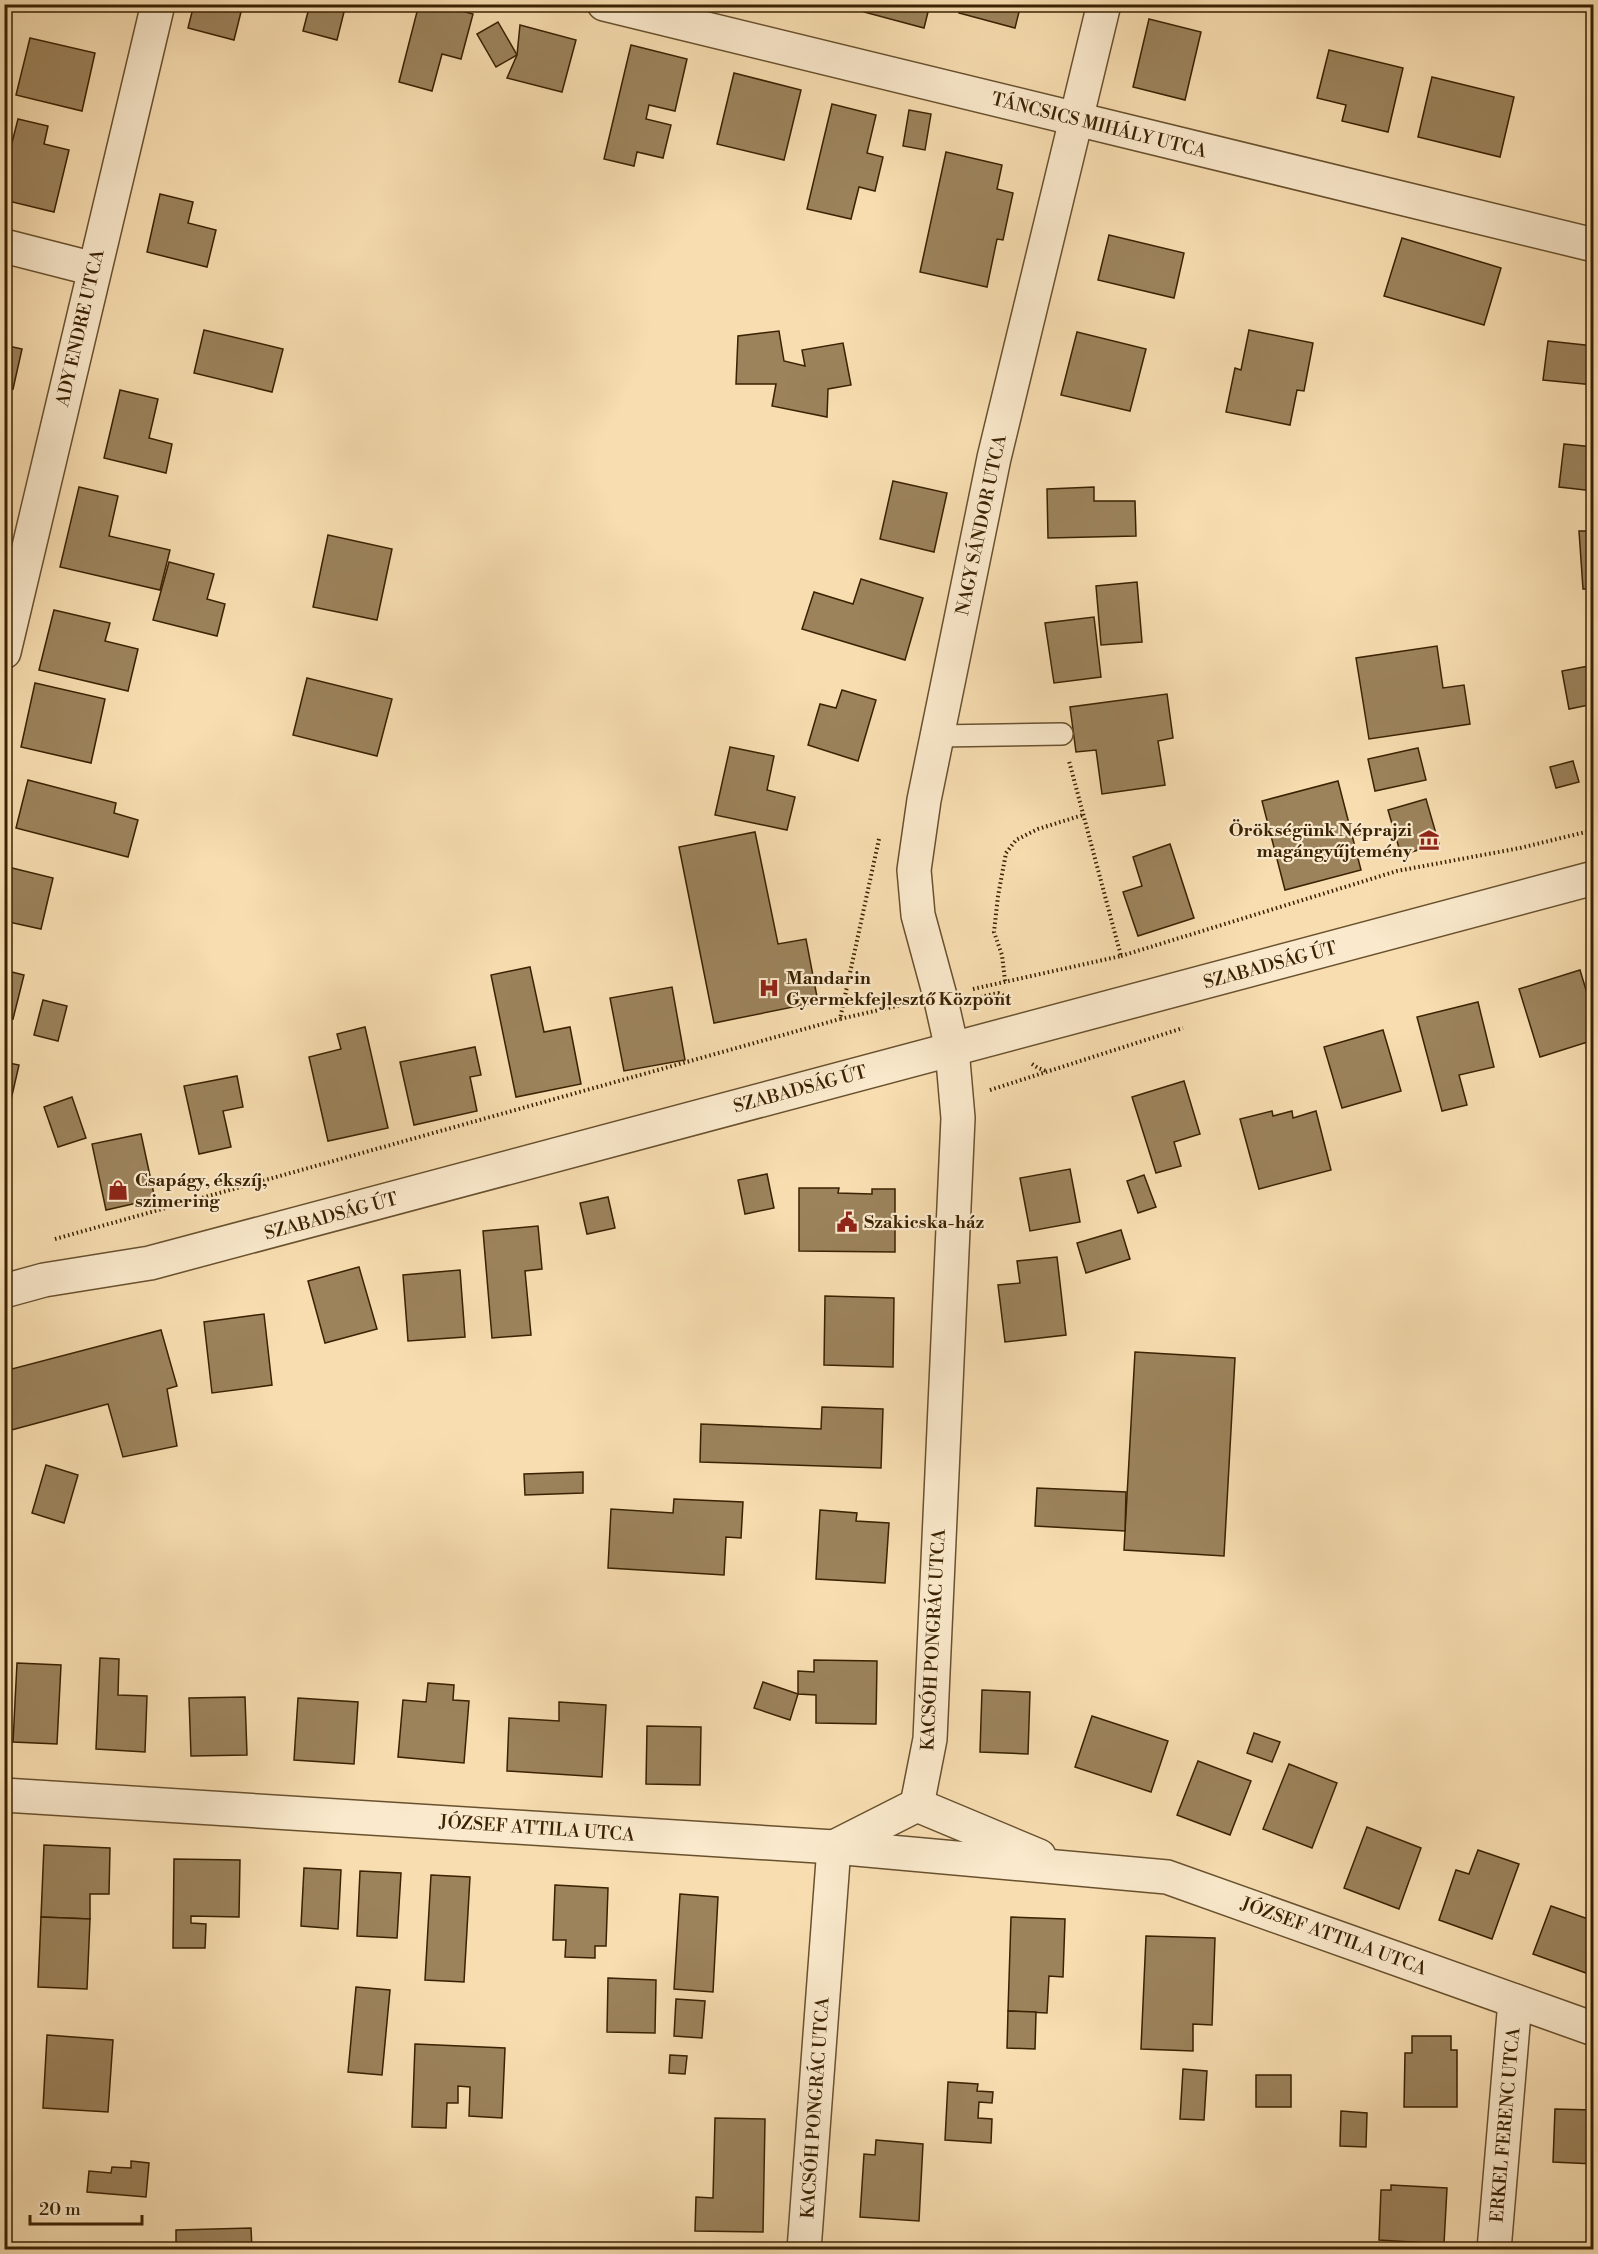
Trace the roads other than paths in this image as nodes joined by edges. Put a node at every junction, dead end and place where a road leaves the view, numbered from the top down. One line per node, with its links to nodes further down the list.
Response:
1 (158, 4): 7 (street, ADY ENDRE UTCA)
2 (604, 4): 4 (street, TÁNCSICS MIHÁLY UTCA)
3 (1104, 4): 4 (street, NAGY SÁNDOR UTCA)
4 (1077, 119): 5 (street, TÁNCSICS MIHÁLY UTCA); 10 (street, NAGY SÁNDOR UTCA)
5 (1593, 245)
6 (4, 246): 7 (street)
7 (94, 269): 8 (street, ADY ENDRE UTCA)
8 (4, 652)
9 (1062, 734): 10 (lane)
10 (938, 736): 12 (street, NAGY SÁNDOR UTCA)
11 (1593, 878): 12 (street, SZABADSÁG ÚT)
12 (952, 1049): 13 (street, SZABADSÁG ÚT); 15 (street, KACSÓH PONGRÁC UTCA)
13 (4, 1291)
14 (4, 1795): 16 (street, JÓZSEF ATTILA UTCA)
15 (917, 1805): 16 (street); 17 (street, JÓZSEF ATTILA UTCA)
16 (834, 1847): 17 (street, JÓZSEF ATTILA UTCA); 20 (street, KACSÓH PONGRÁC UTCA)
17 (1069, 1868): 18 (street, JÓZSEF ATTILA UTCA)
18 (1515, 2001): 19 (street, JÓZSEF ATTILA UTCA); 21 (street, ERKEL FERENC UTCA)
19 (1593, 2029)
20 (804, 2250)
21 (1494, 2250)

